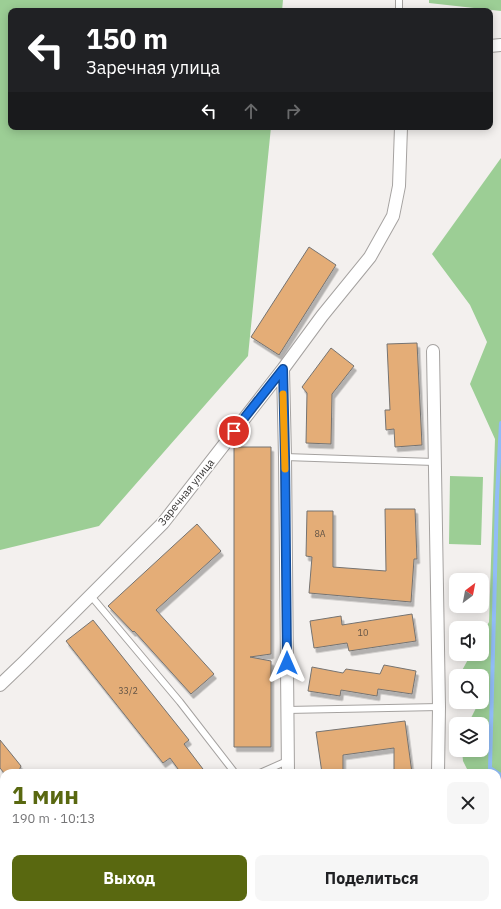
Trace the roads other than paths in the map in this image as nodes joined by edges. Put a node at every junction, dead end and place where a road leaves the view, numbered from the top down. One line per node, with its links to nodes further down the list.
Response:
1 (401, 130): 3 (street, Заречная улица)
2 (433, 351): 5 (street)
3 (283, 369): 4 (street); 6 (street, Заречная улица)
4 (285, 457): 5 (lane); 9 (street)
5 (434, 462): 8 (street)
6 (91, 596): 7 (street, Заречная улица); 11 (lane)
7 (0, 685)
8 (439, 707): 9 (lane); 12 (street)
9 (287, 710): 10 (street)
10 (287, 767)
11 (232, 769)
12 (438, 769)

